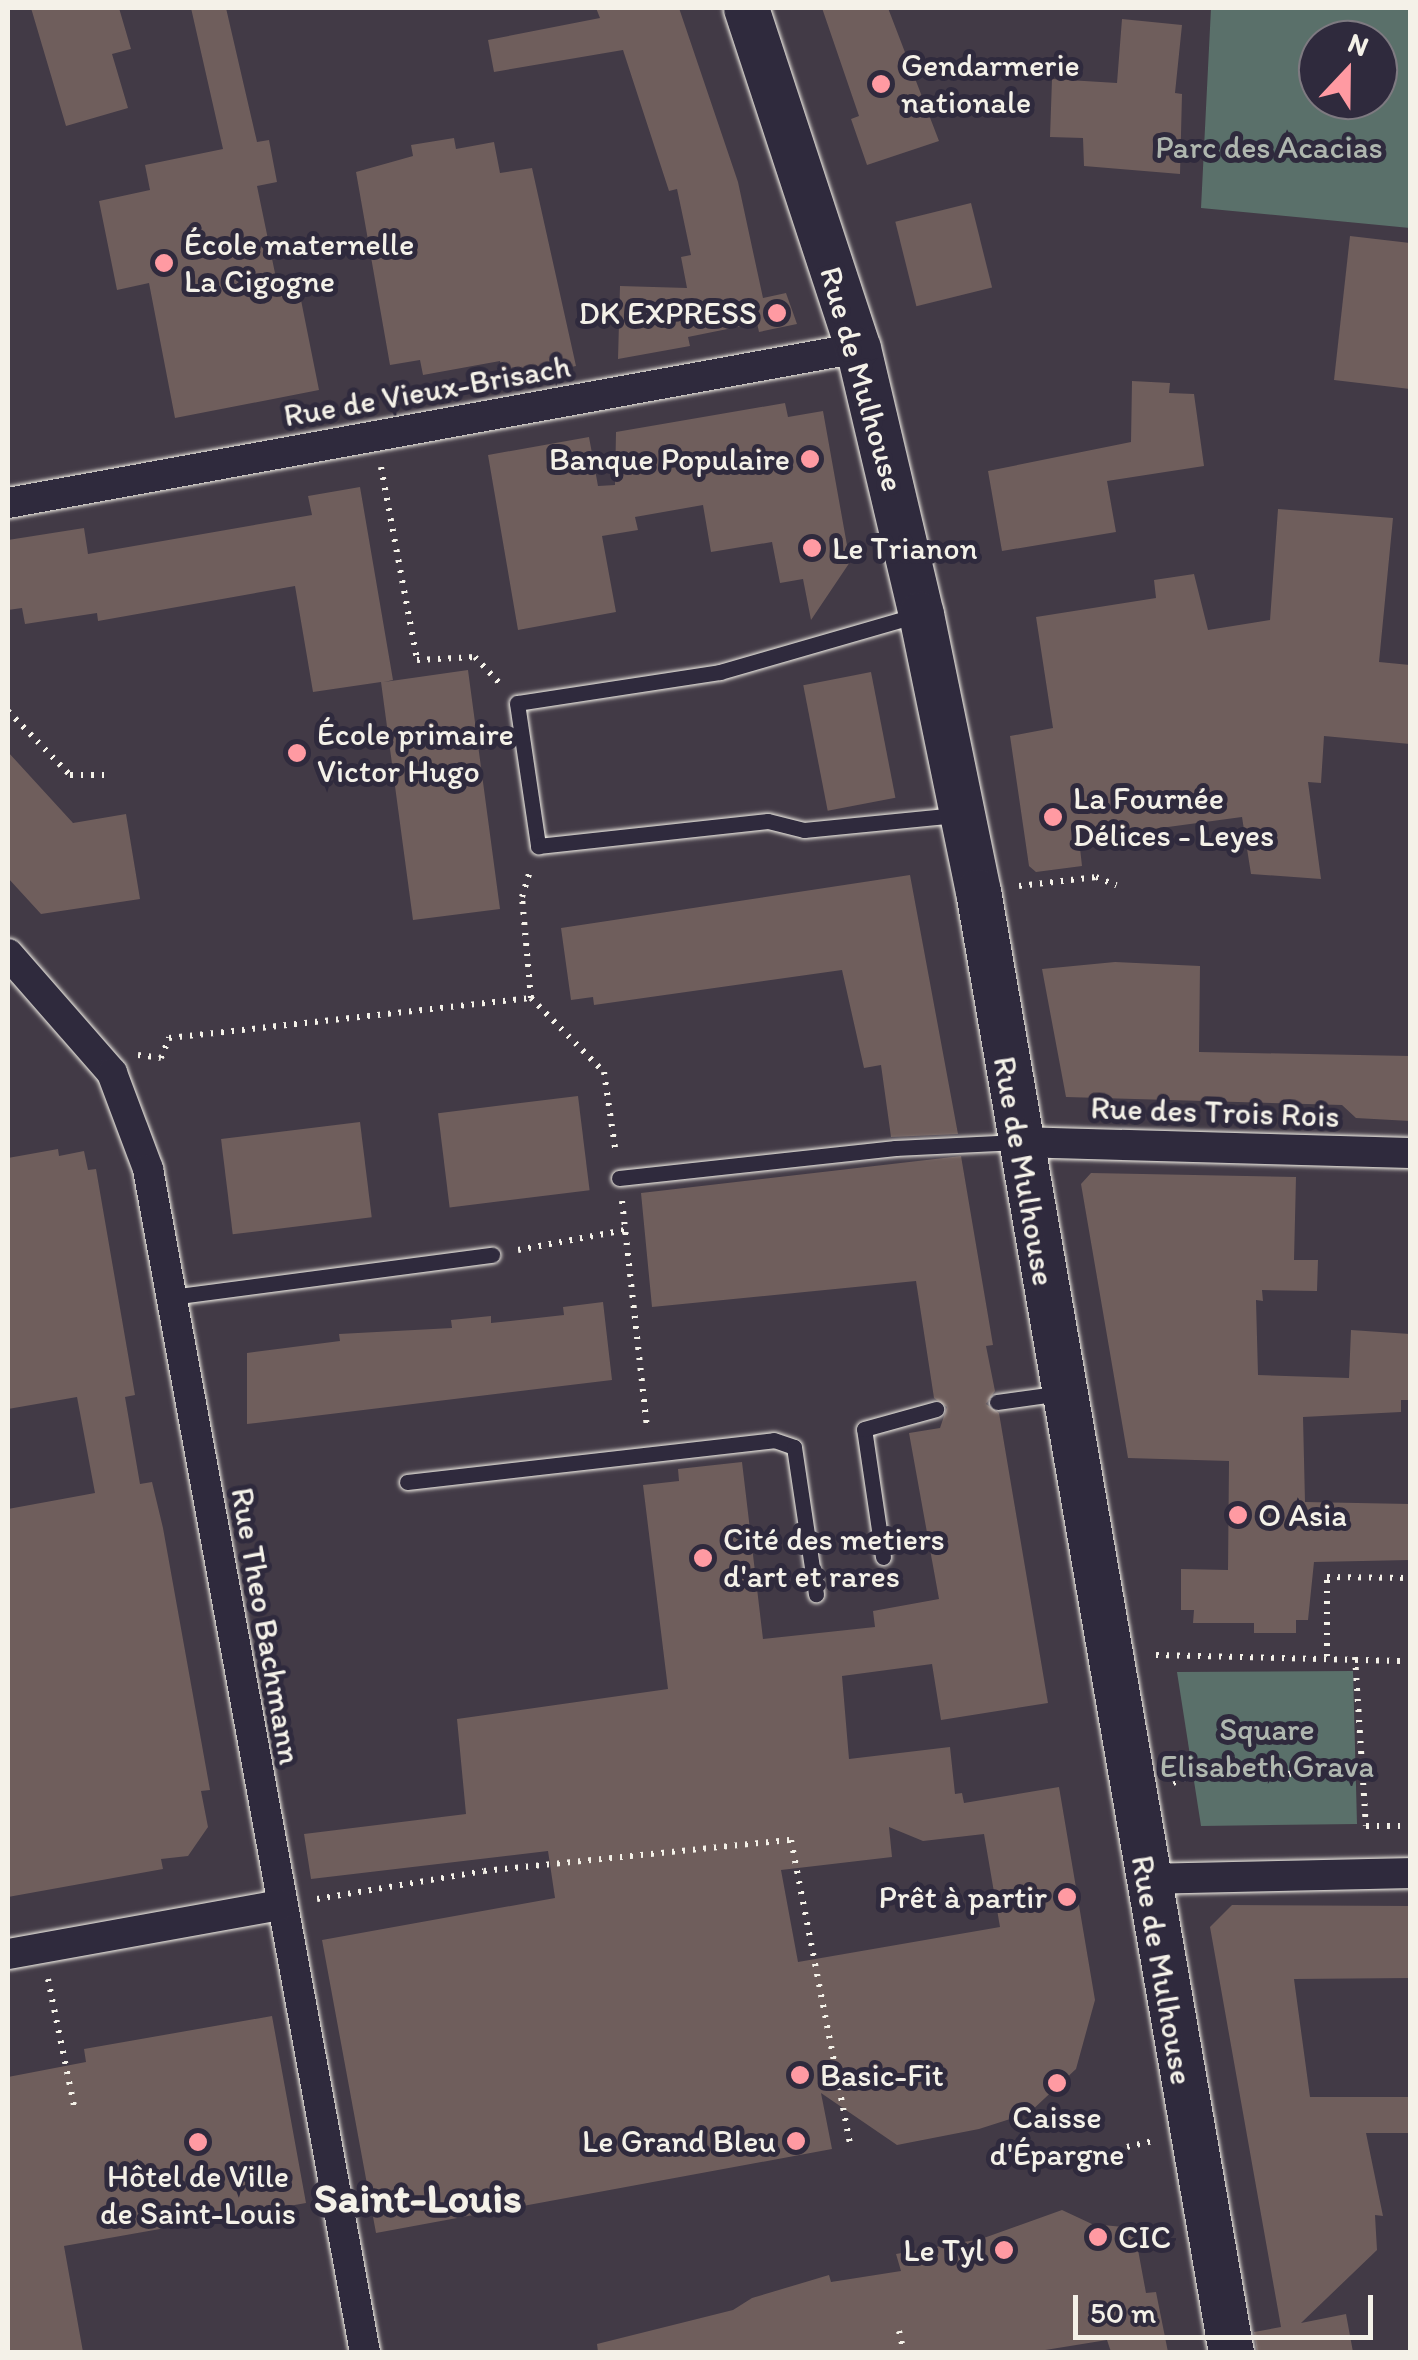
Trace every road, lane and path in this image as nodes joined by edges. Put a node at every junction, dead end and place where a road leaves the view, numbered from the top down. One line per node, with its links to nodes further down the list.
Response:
1 (746, 8): 2 (main road, Rue de Mulhouse)
2 (858, 348): 3 (street, Rue de Vieux-Brisach); 5 (main road, Rue de Mulhouse)
3 (376, 436): 4 (street, Rue de Vieux-Brisach); 6 (path)
4 (8, 503)
5 (921, 614): 6 (lane); 9 (main road, Rue de Mulhouse)
6 (517, 703): 10 (lane)
7 (8, 711): 8 (path)
8 (104, 774)
9 (962, 814): 10 (lane); 12 (main road, Rue de Mulhouse)
10 (538, 846): 14 (path)
11 (1116, 885): 12 (path)
12 (978, 891): 16 (main road, Rue de Mulhouse)
13 (8, 954): 21 (street, Rue Theo Bachmann)
14 (531, 998): 15 (path); 18 (path)
15 (160, 1058)
16 (1018, 1142): 17 (street, Rue des Trois Rois); 18 (lane); 22 (main road, Rue de Mulhouse)
17 (1410, 1153)
18 (620, 1178): 19 (path)
19 (625, 1230): 20 (path); 25 (path)
20 (492, 1255): 21 (lane)
21 (171, 1297): 42 (street, Rue Theo Bachmann)
22 (1063, 1393): 23 (lane); 37 (main road, Rue de Mulhouse)
23 (997, 1402)
24 (936, 1409): 27 (lane)
25 (650, 1454): 26 (lane); 29 (lane)
26 (406, 1482)
27 (883, 1557)
28 (1410, 1578): 30 (path)
29 (816, 1594)
30 (1327, 1656): 31 (path); 33 (path)
31 (1355, 1657): 32 (path); 35 (path)
32 (1410, 1661)
33 (1158, 1669)
34 (1171, 1763): 36 (path)
35 (1360, 1773): 36 (path); 39 (path)
36 (1174, 1782): 37 (path); 38 (path)
37 (1132, 1798): 41 (main road, Rue de Mulhouse)
38 (1179, 1801)
39 (1410, 1826)
40 (1410, 1873): 41 (street)
41 (1146, 1880): 50 (main road, Rue de Mulhouse)
42 (281, 1906): 43 (street); 46 (path); 48 (street, Rue Theo Bachmann)
43 (41, 1948): 44 (street); 45 (path)
44 (8, 1954)
45 (76, 2110)
46 (852, 2148)
47 (899, 2331): 49 (path)
48 (365, 2352)
49 (904, 2352)
50 (1232, 2352)

